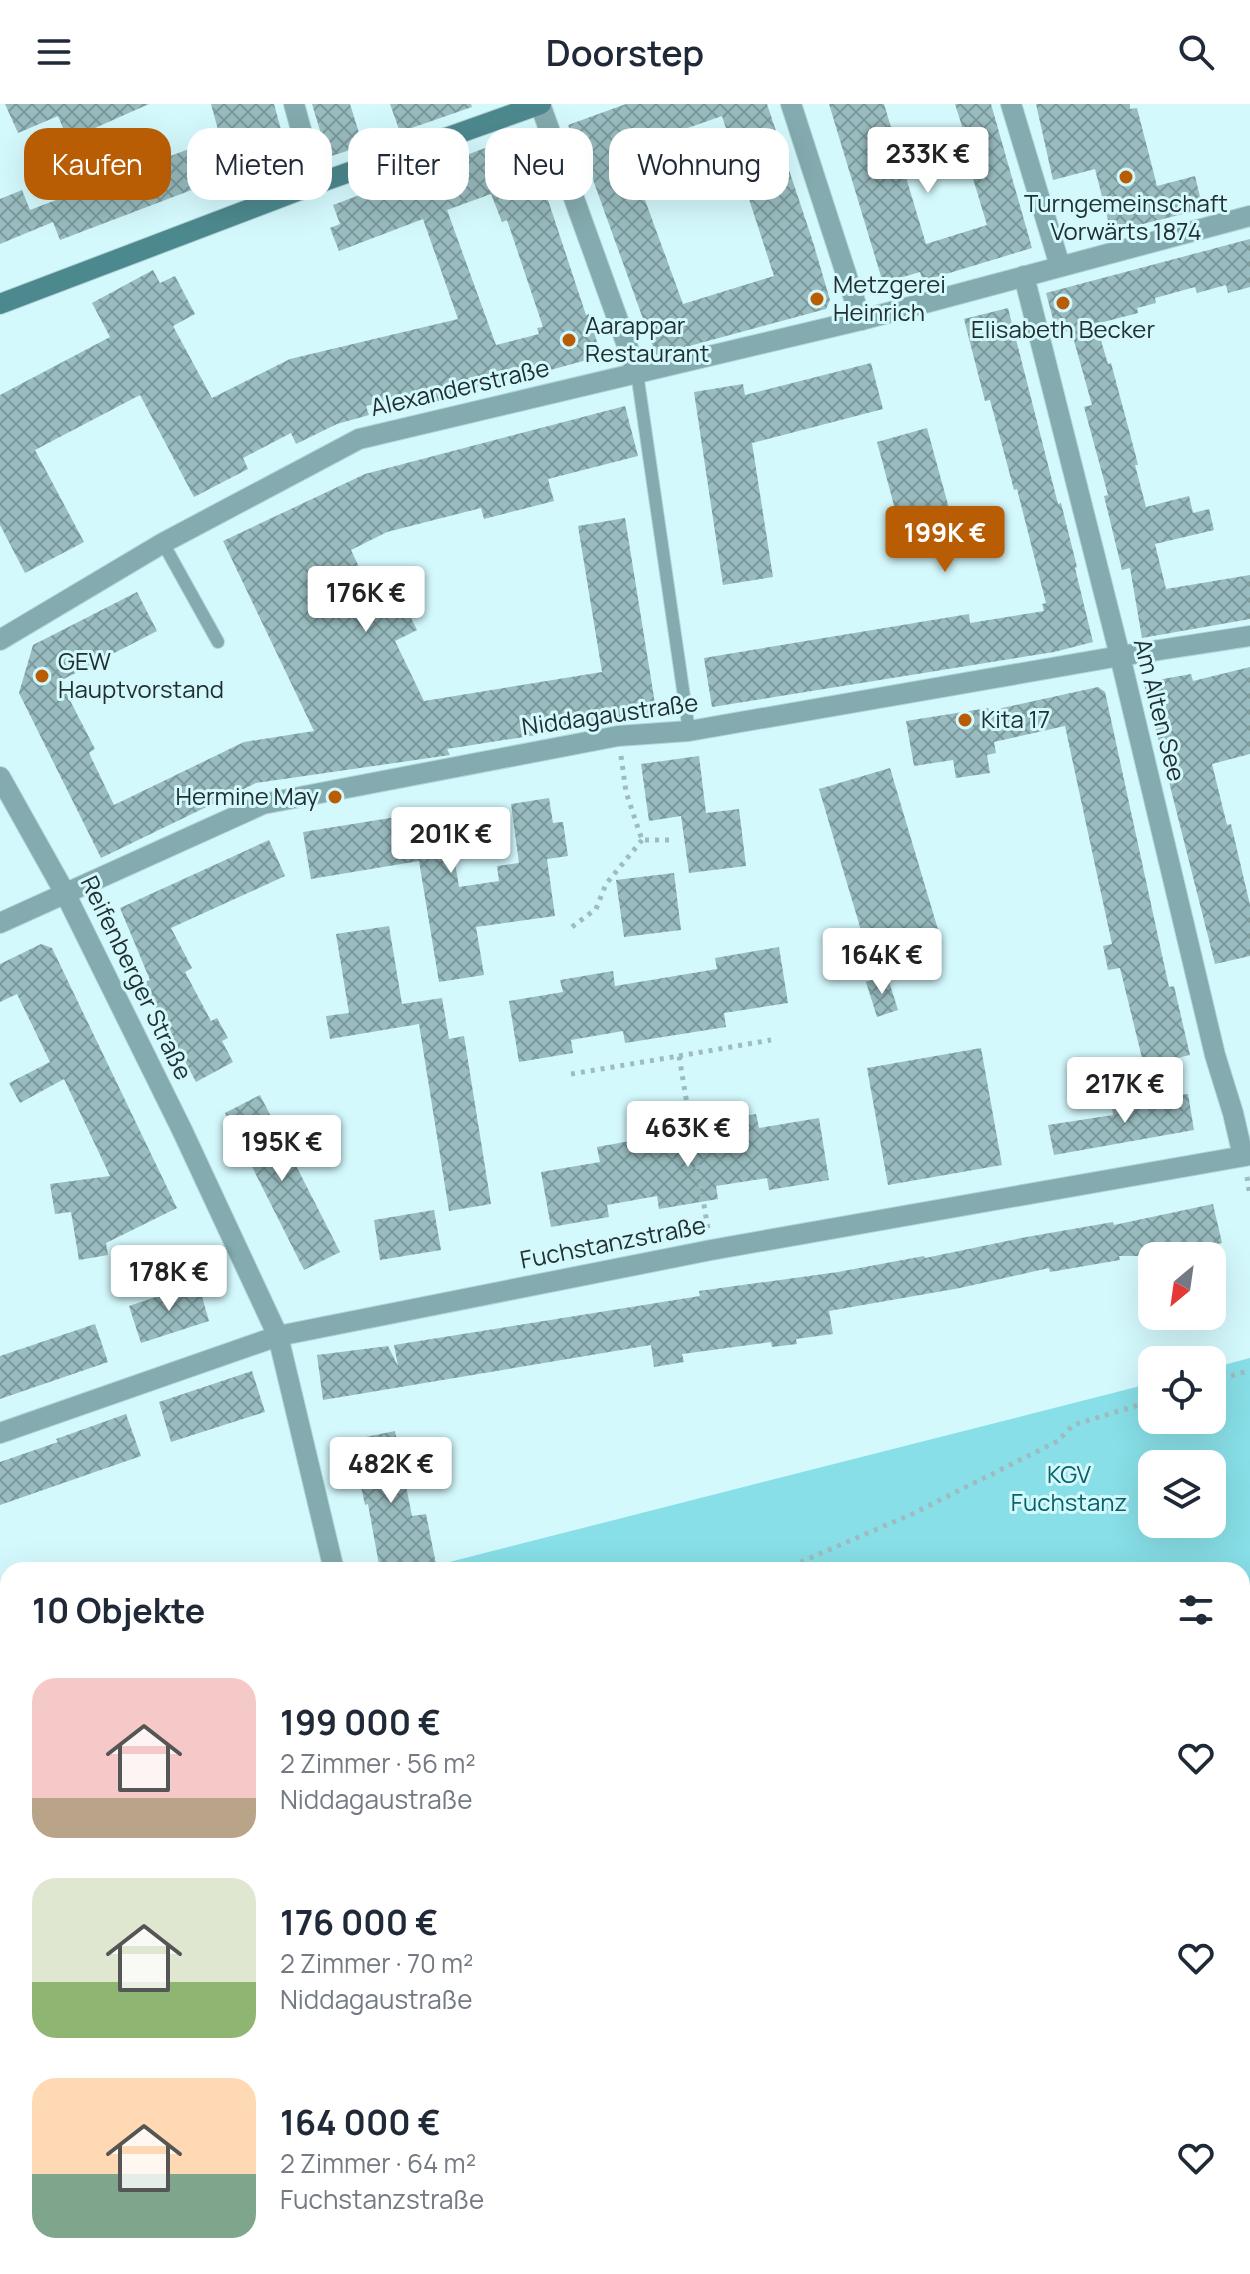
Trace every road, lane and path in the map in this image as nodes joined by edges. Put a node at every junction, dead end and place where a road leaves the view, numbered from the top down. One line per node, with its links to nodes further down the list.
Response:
1 (294, 104): 5 (street)
2 (540, 104): 6 (main road); 13 (street)
3 (791, 104): 12 (street)
4 (1011, 104): 9 (street)
5 (301, 128)
6 (332, 178)
7 (274, 200): 11 (main road)
8 (1250, 216): 9 (street, Alexanderstraße)
9 (1060, 266): 10 (street, Alexanderstraße)
10 (1024, 276): 12 (street, Alexanderstraße); 18 (street, Am Alten See)
11 (0, 304)
12 (861, 320): 13 (street, Alexanderstraße)
13 (637, 373): 14 (street, Alexanderstraße); 19 (lane)
14 (163, 543): 16 (street, Alexanderstraße); 17 (lane)
15 (1250, 636): 18 (street, Niddagaustraße)
16 (0, 640)
17 (218, 642)
18 (1120, 656): 19 (street, Niddagaustraße); 30 (street, Am Alten See)
19 (689, 731): 20 (street, Niddagaustraße)
20 (618, 736): 22 (path); 24 (street, Niddagaustraße)
21 (0, 777): 24 (street, Reifenberger Straße)
22 (642, 840): 23 (path); 26 (path)
23 (672, 840)
24 (65, 893): 25 (street, Niddagaustraße); 32 (street, Reifenberger Straße)
25 (0, 923)
26 (572, 927)
27 (771, 1040): 28 (path)
28 (679, 1056): 29 (path); 31 (path)
29 (571, 1074)
30 (1246, 1155): 31 (street, Fuchstanzstraße)
31 (711, 1250): 32 (street, Fuchstanzstraße)
32 (278, 1336): 36 (street, Fuchstanzstraße); 37 (street, Reifenberger Straße)
33 (1250, 1370): 34 (path)
34 (1226, 1378)
35 (1138, 1405): 38 (path)
36 (0, 1433)
37 (332, 1562)
38 (801, 1562)

